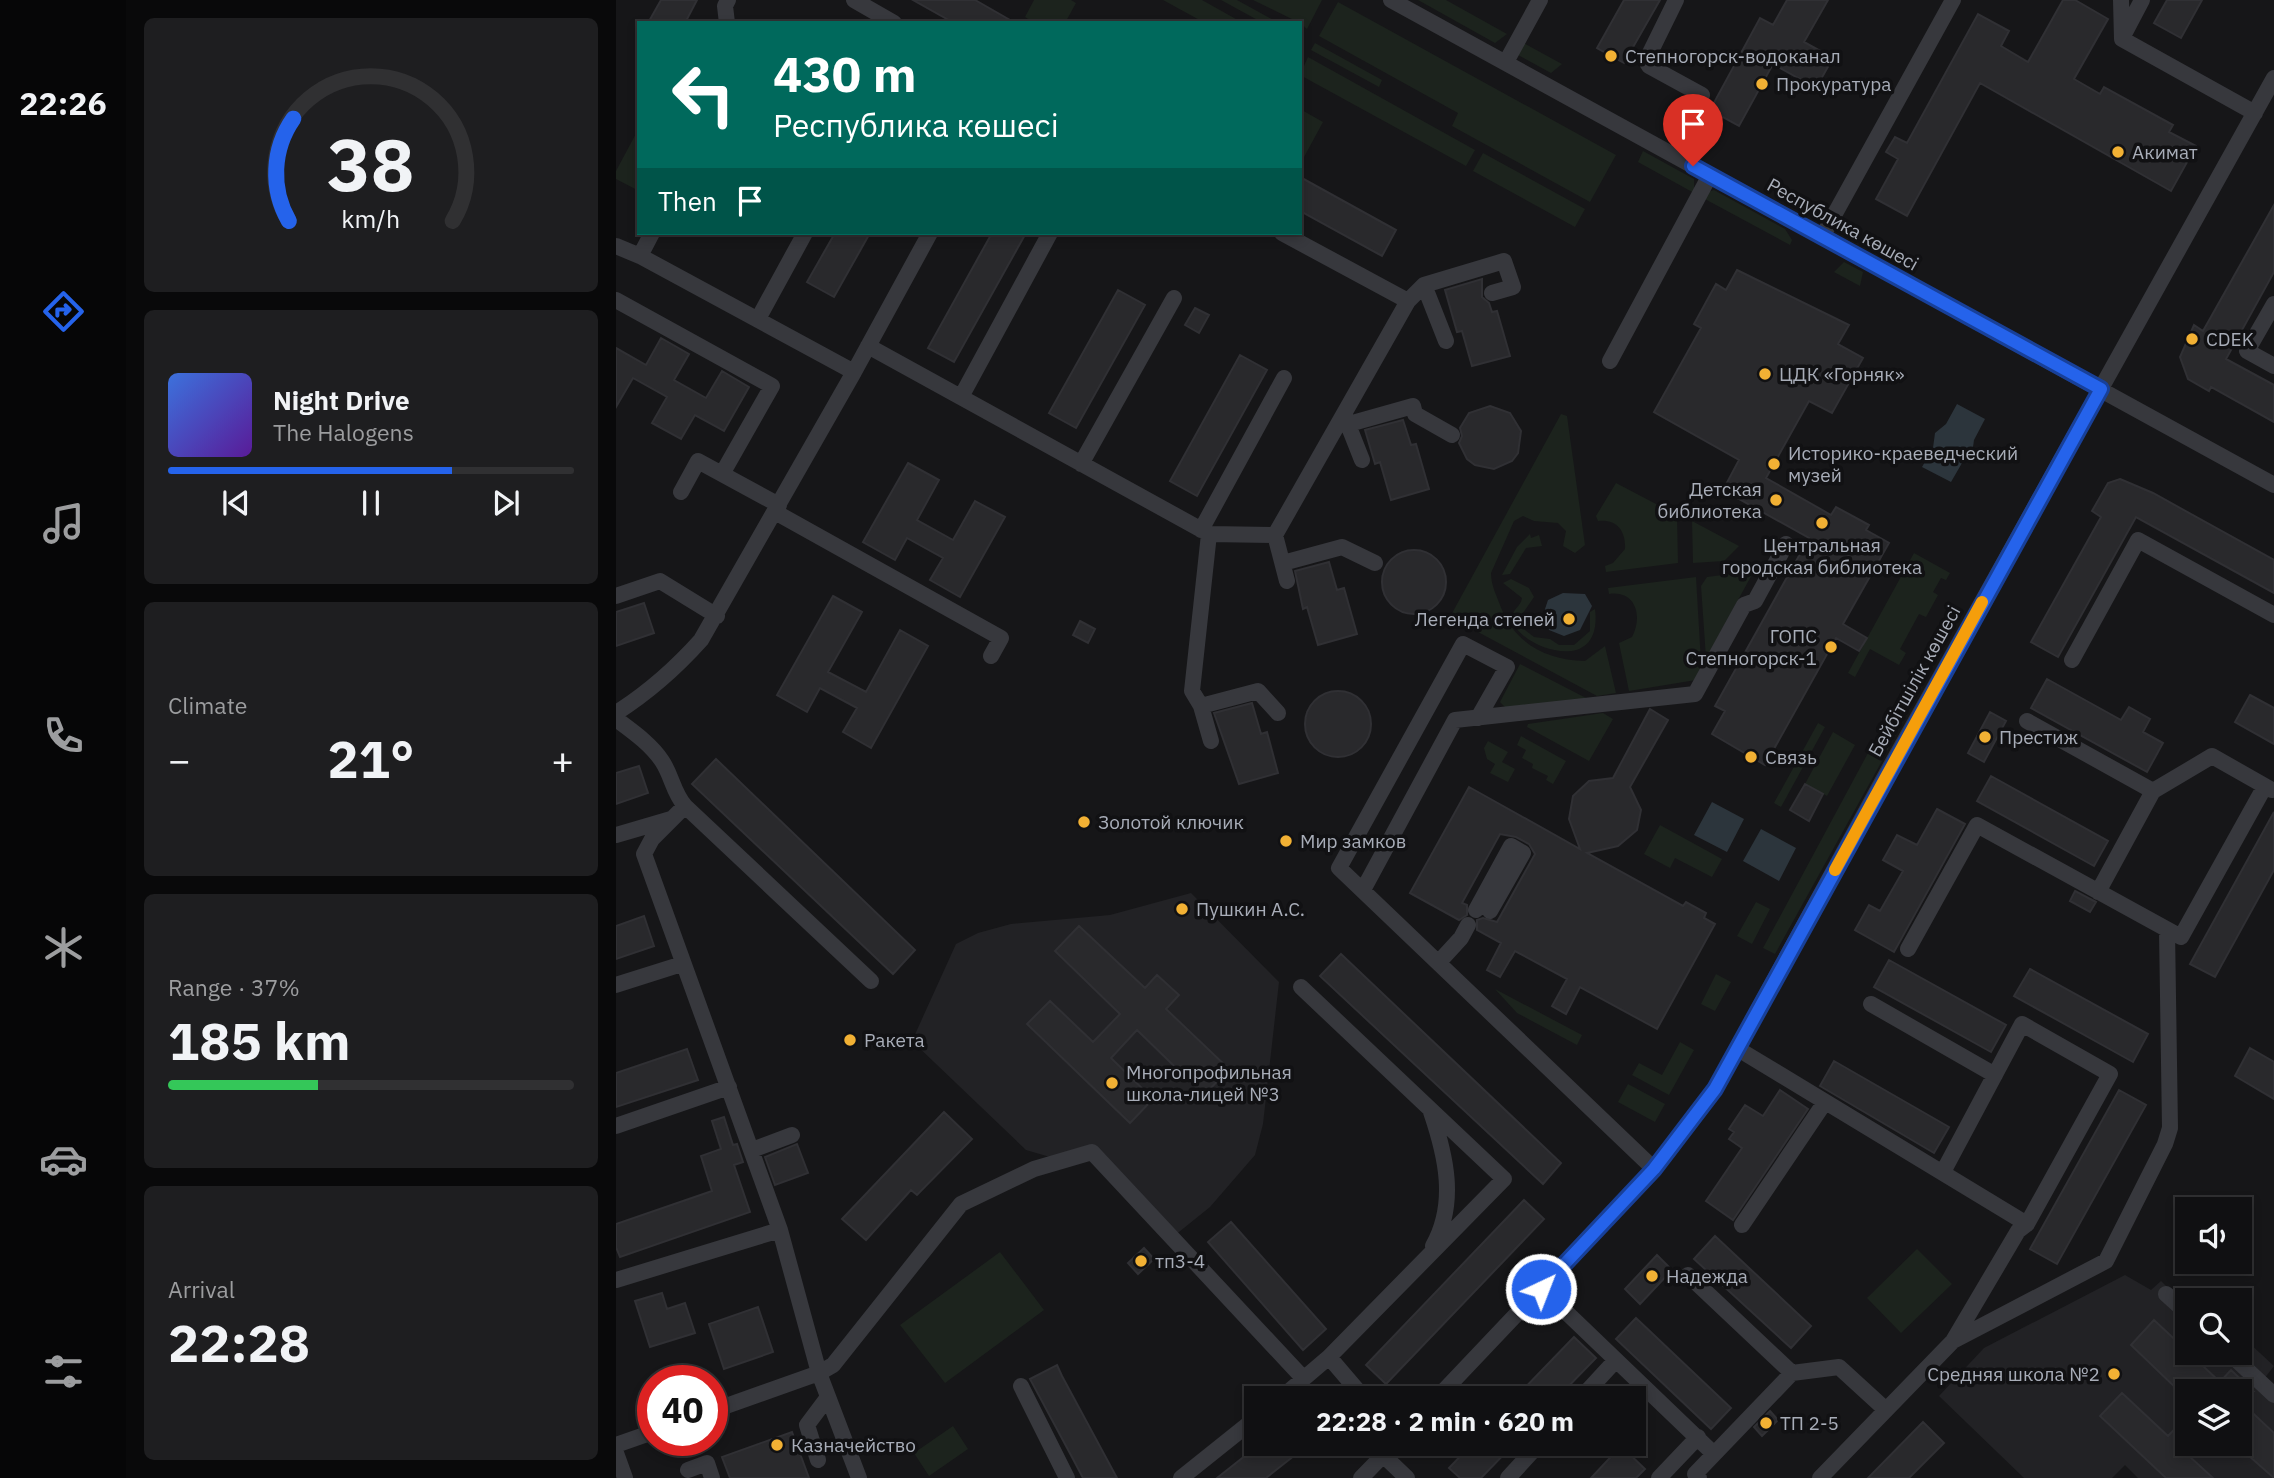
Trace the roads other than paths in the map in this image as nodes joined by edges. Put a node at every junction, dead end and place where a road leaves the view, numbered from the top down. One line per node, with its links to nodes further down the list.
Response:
1 (854, 0): 11 (street)
2 (1391, 0): 13 (street, Республика көшесі)
3 (1676, 0): 15 (street)
4 (1953, 0): 23 (street)
5 (2121, 0): 12 (street)
6 (2142, 0): 12 (street)
7 (727, 3): 9 (street); 10 (street)
8 (1533, 4): 13 (street)
9 (717, 21)
10 (727, 21)
11 (890, 21)
12 (2122, 39): 16 (street)
13 (1506, 62): 17 (street, Республика көшесі)
14 (2274, 78): 16 (street, Бейбітшілік көшесі)
15 (1702, 94)
16 (2255, 113): 39 (street, Бейбітшілік көшесі)
17 (1710, 175): 23 (street, Республика көшесі); 35 (street)
18 (651, 235): 25 (street)
19 (804, 235): 32 (street)
20 (929, 235): 34 (street)
21 (1050, 235): 40 (street)
22 (1286, 235): 30 (street)
23 (1822, 237): 39 (street, Республика көшесі)
24 (616, 246): 25 (street)
25 (640, 256): 32 (street)
26 (1424, 285): 27 (street); 30 (street); 33 (street)
27 (1492, 293)
28 (1174, 298): 44 (street)
29 (616, 300): 45 (street)
30 (1408, 301): 41 (street)
31 (2274, 304): 36 (street)
32 (758, 319): 37 (street)
33 (1446, 341)
34 (868, 346): 37 (street); 40 (street)
35 (1610, 361)
36 (2274, 366)
37 (854, 372): 48 (street)
38 (1284, 378): 49 (street)
39 (2101, 389): 46 (street, Республика көшесі); 83 (street, Бейбітшілік көшесі)
40 (961, 397): 44 (street)
41 (1347, 420): 42 (street); 43 (street); 50 (street)
42 (1452, 435)
43 (1362, 460)
44 (1081, 464): 49 (street)
45 (722, 474): 47 (street); 48 (street)
46 (2274, 485)
47 (681, 492)
48 (777, 508): 56 (street); 58 (street)
49 (1205, 532): 50 (street); 60 (street)
50 (1275, 535): 52 (street)
51 (1786, 544): 63 (street)
52 (1283, 563): 53 (street); 54 (street)
53 (1375, 563)
54 (1287, 581)
55 (616, 596): 56 (street)
56 (717, 615): 61 (street)
57 (2274, 615): 59 (street)
58 (991, 656)
59 (2072, 660)
60 (1201, 706): 62 (street); 66 (street)
61 (616, 713)
62 (1278, 713)
63 (1478, 718): 72 (street); 72 (street)
64 (616, 719): 69 (street)
65 (2027, 721): 68 (street)
66 (1211, 741)
67 (2269, 789): 68 (street); 75 (street)
68 (2153, 791): 73 (street)
69 (685, 806): 70 (street); 79 (street)
70 (673, 818): 71 (street); 78 (street)
71 (616, 835)
72 (1363, 890): 77 (street)
73 (2098, 892): 75 (street); 76 (street)
74 (1468, 925): 77 (street)
75 (2167, 930): 102 (street)
76 (1908, 949)
77 (1439, 962): 91 (street)
78 (682, 964): 80 (street); 85 (street)
79 (871, 981)
80 (616, 985)
81 (1301, 987): 87 (street)
82 (1871, 1004): 84 (street)
83 (1738, 1049): 86 (street); 91 (street, Бейбітшілік көшесі)
84 (1995, 1075): 92 (street); 94 (street)
85 (729, 1087): 88 (street); 90 (street)
86 (1825, 1102): 92 (street); 93 (street)
87 (1431, 1111): 96 (street); 96 (street)
88 (616, 1126)
89 (792, 1135): 90 (street)
90 (752, 1150): 95 (street)
91 (1654, 1169): 99 (street, Бейбітшілік көшесі)
92 (1942, 1172): 94 (street)
93 (1742, 1224)
94 (2027, 1224): 102 (street)
95 (780, 1230): 98 (street); 106 (street)
96 (1424, 1260): 103 (street)
97 (1688, 1275): 107 (street)
98 (616, 1280)
99 (1541, 1289): 104 (street); 112 (street, Бейбітшілік көшесі)
100 (2166, 1294): 101 (street)
101 (2175, 1302)
102 (1953, 1341): 117 (street)
103 (1329, 1357): 108 (street); 111 (street)
104 (1616, 1360): 113 (street); 120 (street)
105 (2242, 1365): 114 (street)
106 (819, 1373): 108 (street); 115 (street); 116 (street)
107 (1792, 1373): 117 (street); 123 (street)
108 (1304, 1379): 110 (street)
109 (1021, 1386): 132 (street)
110 (1296, 1386)
111 (1354, 1386)
112 (1448, 1386)
113 (1592, 1386)
114 (2274, 1395)
115 (828, 1397): 127 (street); 131 (street)
116 (728, 1405)
117 (1886, 1410): 139 (street)
118 (1244, 1428): 133 (street)
119 (637, 1437): 121 (street)
120 (1698, 1437): 123 (street); 137 (street)
121 (616, 1444)
122 (616, 1452): 129 (street)
123 (1714, 1454): 138 (street)
124 (1382, 1456): 134 (street)
125 (1392, 1456): 135 (street)
126 (1528, 1456): 136 (street)
127 (818, 1460)
128 (688, 1470): 130 (street)
129 (625, 1478)
130 (712, 1478)
131 (859, 1478)
132 (1067, 1478)
133 (1181, 1478)
134 (1360, 1478)
135 (1407, 1478)
136 (1508, 1478)
137 (1659, 1478)
138 (1699, 1478)
139 (1820, 1478)

